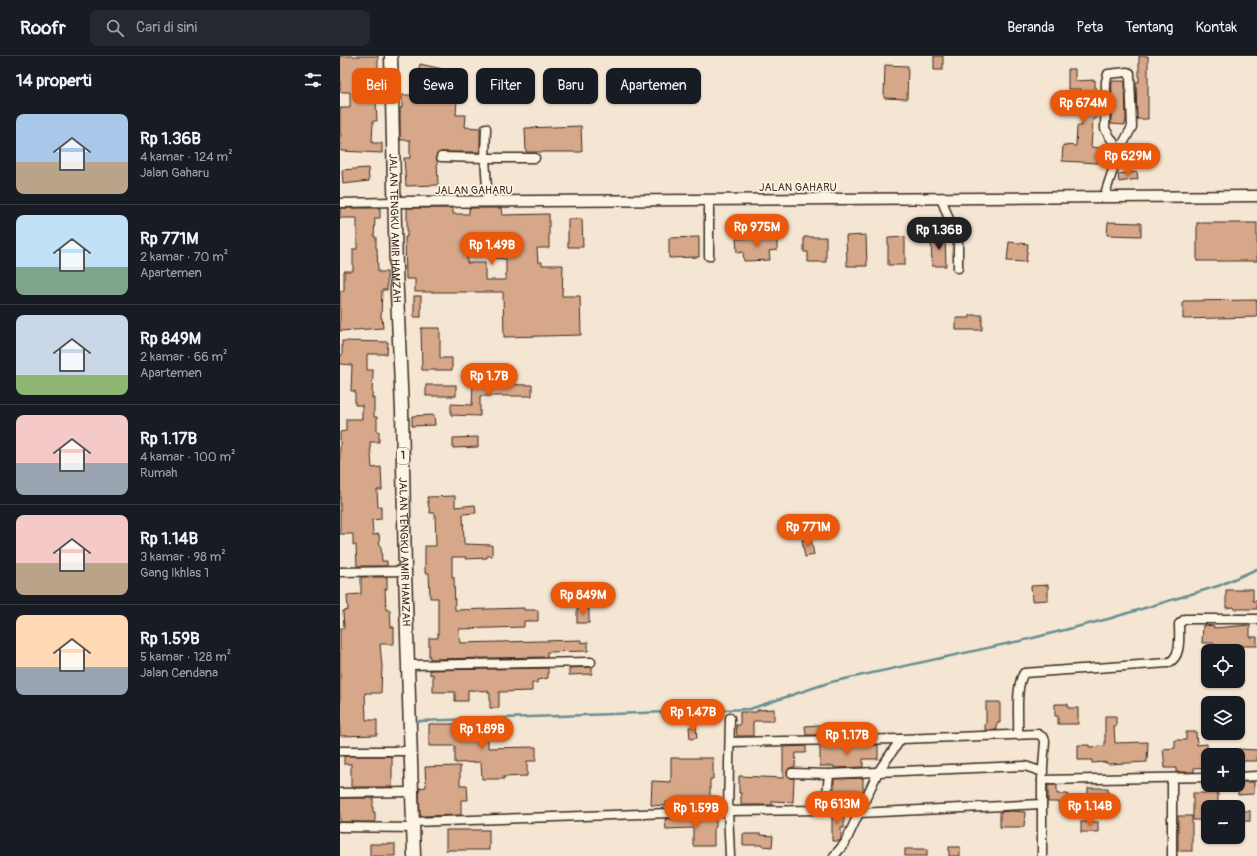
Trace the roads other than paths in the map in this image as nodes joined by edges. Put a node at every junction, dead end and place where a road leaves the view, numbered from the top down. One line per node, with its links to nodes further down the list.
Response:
1 (391, 56): 11 (main road, JALAN TENGKU AMIR HAMZAH / 1)
2 (486, 128): 5 (street)
3 (1119, 151): 3 (street); 8 (street)
4 (442, 157): 5 (street)
5 (485, 158): 6 (street); 12 (street)
6 (534, 158)
7 (1257, 196): 8 (street, JALAN GAHARU)
8 (1104, 197): 9 (street, JALAN GAHARU)
9 (941, 198): 10 (street, JALAN GAHARU); 15 (street)
10 (708, 200): 12 (street, JALAN GAHARU); 14 (street)
11 (395, 202): 12 (street, JALAN GAHARU); 13 (street, JALAN GAHARU); 16 (main road, JALAN TENGKU AMIR HAMZAH / 1)
12 (488, 202)
13 (340, 203)
14 (709, 256)
15 (958, 268)
16 (405, 571): 17 (street); 20 (main road, JALAN TENGKU AMIR HAMZAH / 1)
17 (340, 572)
18 (1257, 619): 22 (street)
19 (591, 662): 20 (street)
20 (408, 665): 25 (main road, JALAN TENGKU AMIR HAMZAH / 1)
21 (730, 718): 24 (street)
22 (1018, 734): 23 (street); 30 (street)
23 (901, 739): 24 (street); 27 (street)
24 (730, 742): 38 (street)
25 (411, 751): 26 (street); 35 (main road, JALAN TENGKU AMIR HAMZAH / 1)
26 (340, 752)
27 (878, 772): 29 (street); 30 (street); 39 (street)
28 (792, 773): 29 (street)
29 (829, 774): 38 (street)
30 (1042, 776): 34 (street); 37 (street)
31 (1257, 776): 33 (street)
32 (1201, 777): 34 (street)
33 (1245, 777)
34 (1172, 778): 46 (street)
35 (412, 792): 36 (street); 40 (main road, JALAN TENGKU AMIR HAMZAH / 1)
36 (340, 793)
37 (1042, 804): 39 (street); 45 (street)
38 (728, 811): 40 (street); 43 (street)
39 (859, 813): 44 (street)
40 (413, 825): 41 (street); 42 (main road, JALAN TENGKU AMIR HAMZAH / 1)
41 (340, 827)
42 (414, 856)
43 (730, 856)
44 (834, 856)
45 (1042, 856)
46 (1172, 856)

